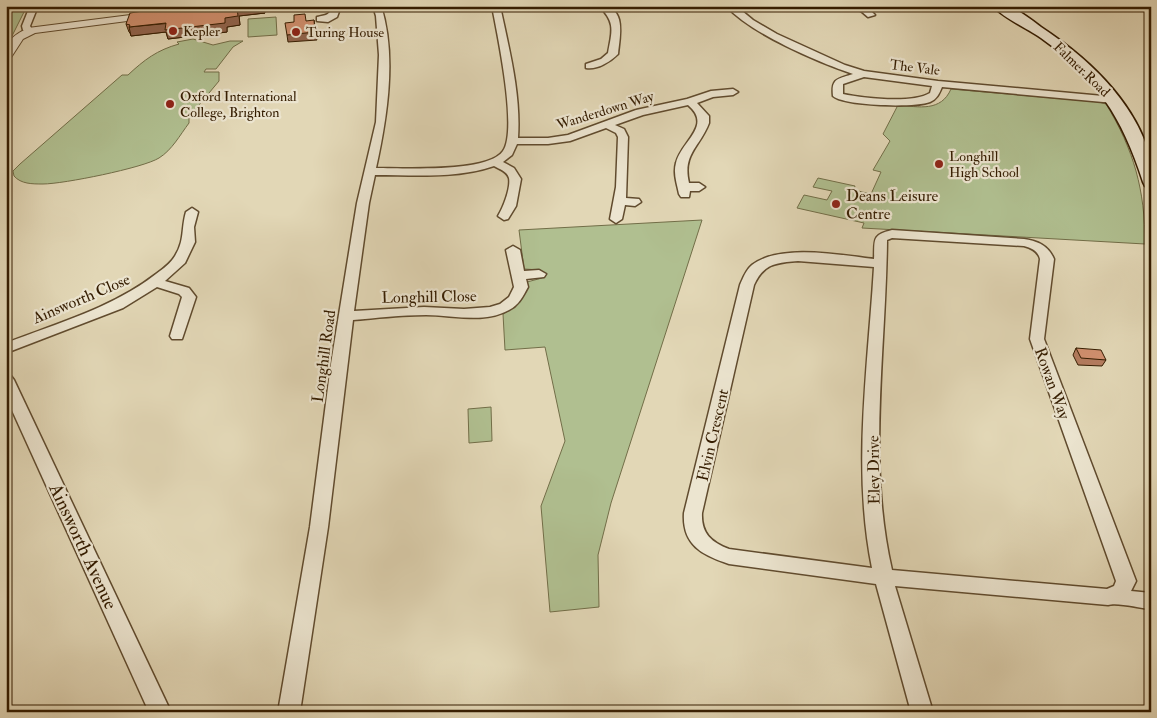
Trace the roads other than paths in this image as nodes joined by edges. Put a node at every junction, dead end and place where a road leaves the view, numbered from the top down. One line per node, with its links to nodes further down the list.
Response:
1 (34, 6): 12 (street)
2 (337, 6): 11 (street)
3 (377, 6): 26 (street, Longhill Road)
4 (496, 6): 19 (street)
5 (603, 6): 15 (street)
6 (730, 6): 16 (street, The Vale)
7 (851, 6): 10 (street)
8 (999, 6): 21 (main road, Falmer Road)
9 (167, 13): 12 (street)
10 (871, 15)
11 (327, 21)
12 (29, 30): 13 (street)
13 (17, 39): 14 (street)
14 (6, 56)
15 (589, 66)
16 (863, 74): 17 (street, The Vale); 17 (street)
17 (938, 84): 21 (street, The Vale)
18 (522, 87): 19 (street)
19 (510, 88): 24 (street)
20 (734, 93): 22 (street, Wanderdown Way)
21 (1114, 100): 27 (main road, Falmer Road)
22 (690, 102): 23 (street, Wanderdown Way); 28 (street)
23 (607, 125): 24 (street, Wanderdown Way); 29 (street)
24 (513, 141): 25 (street)
25 (495, 162): 26 (street); 31 (street)
26 (370, 172): 40 (street, Longhill Road)
27 (1151, 182)
28 (700, 187)
29 (620, 201): 30 (street); 33 (street)
30 (635, 202)
31 (504, 216)
32 (194, 218): 39 (street, Ainsworth Close)
33 (616, 219)
34 (895, 234): 36 (street, Eley Drive); 45 (street, Rowan Way)
35 (513, 250): 38 (street, Longhill Close)
36 (880, 264): 44 (street, Eley Drive); 44 (street, Elvin Crescent)
37 (538, 274): 38 (street)
38 (518, 276): 40 (street, Longhill Close)
39 (155, 282): 41 (street); 42 (street, Ainsworth Close)
40 (347, 316): 48 (street, Longhill Road)
41 (177, 336)
42 (6, 348)
43 (6, 380): 47 (street, Ainsworth Avenue)
44 (884, 577): 45 (street); 49 (street, Eley Drive)
45 (1117, 595): 46 (street)
46 (1151, 601)
47 (160, 712)
48 (289, 712)
49 (922, 712)

